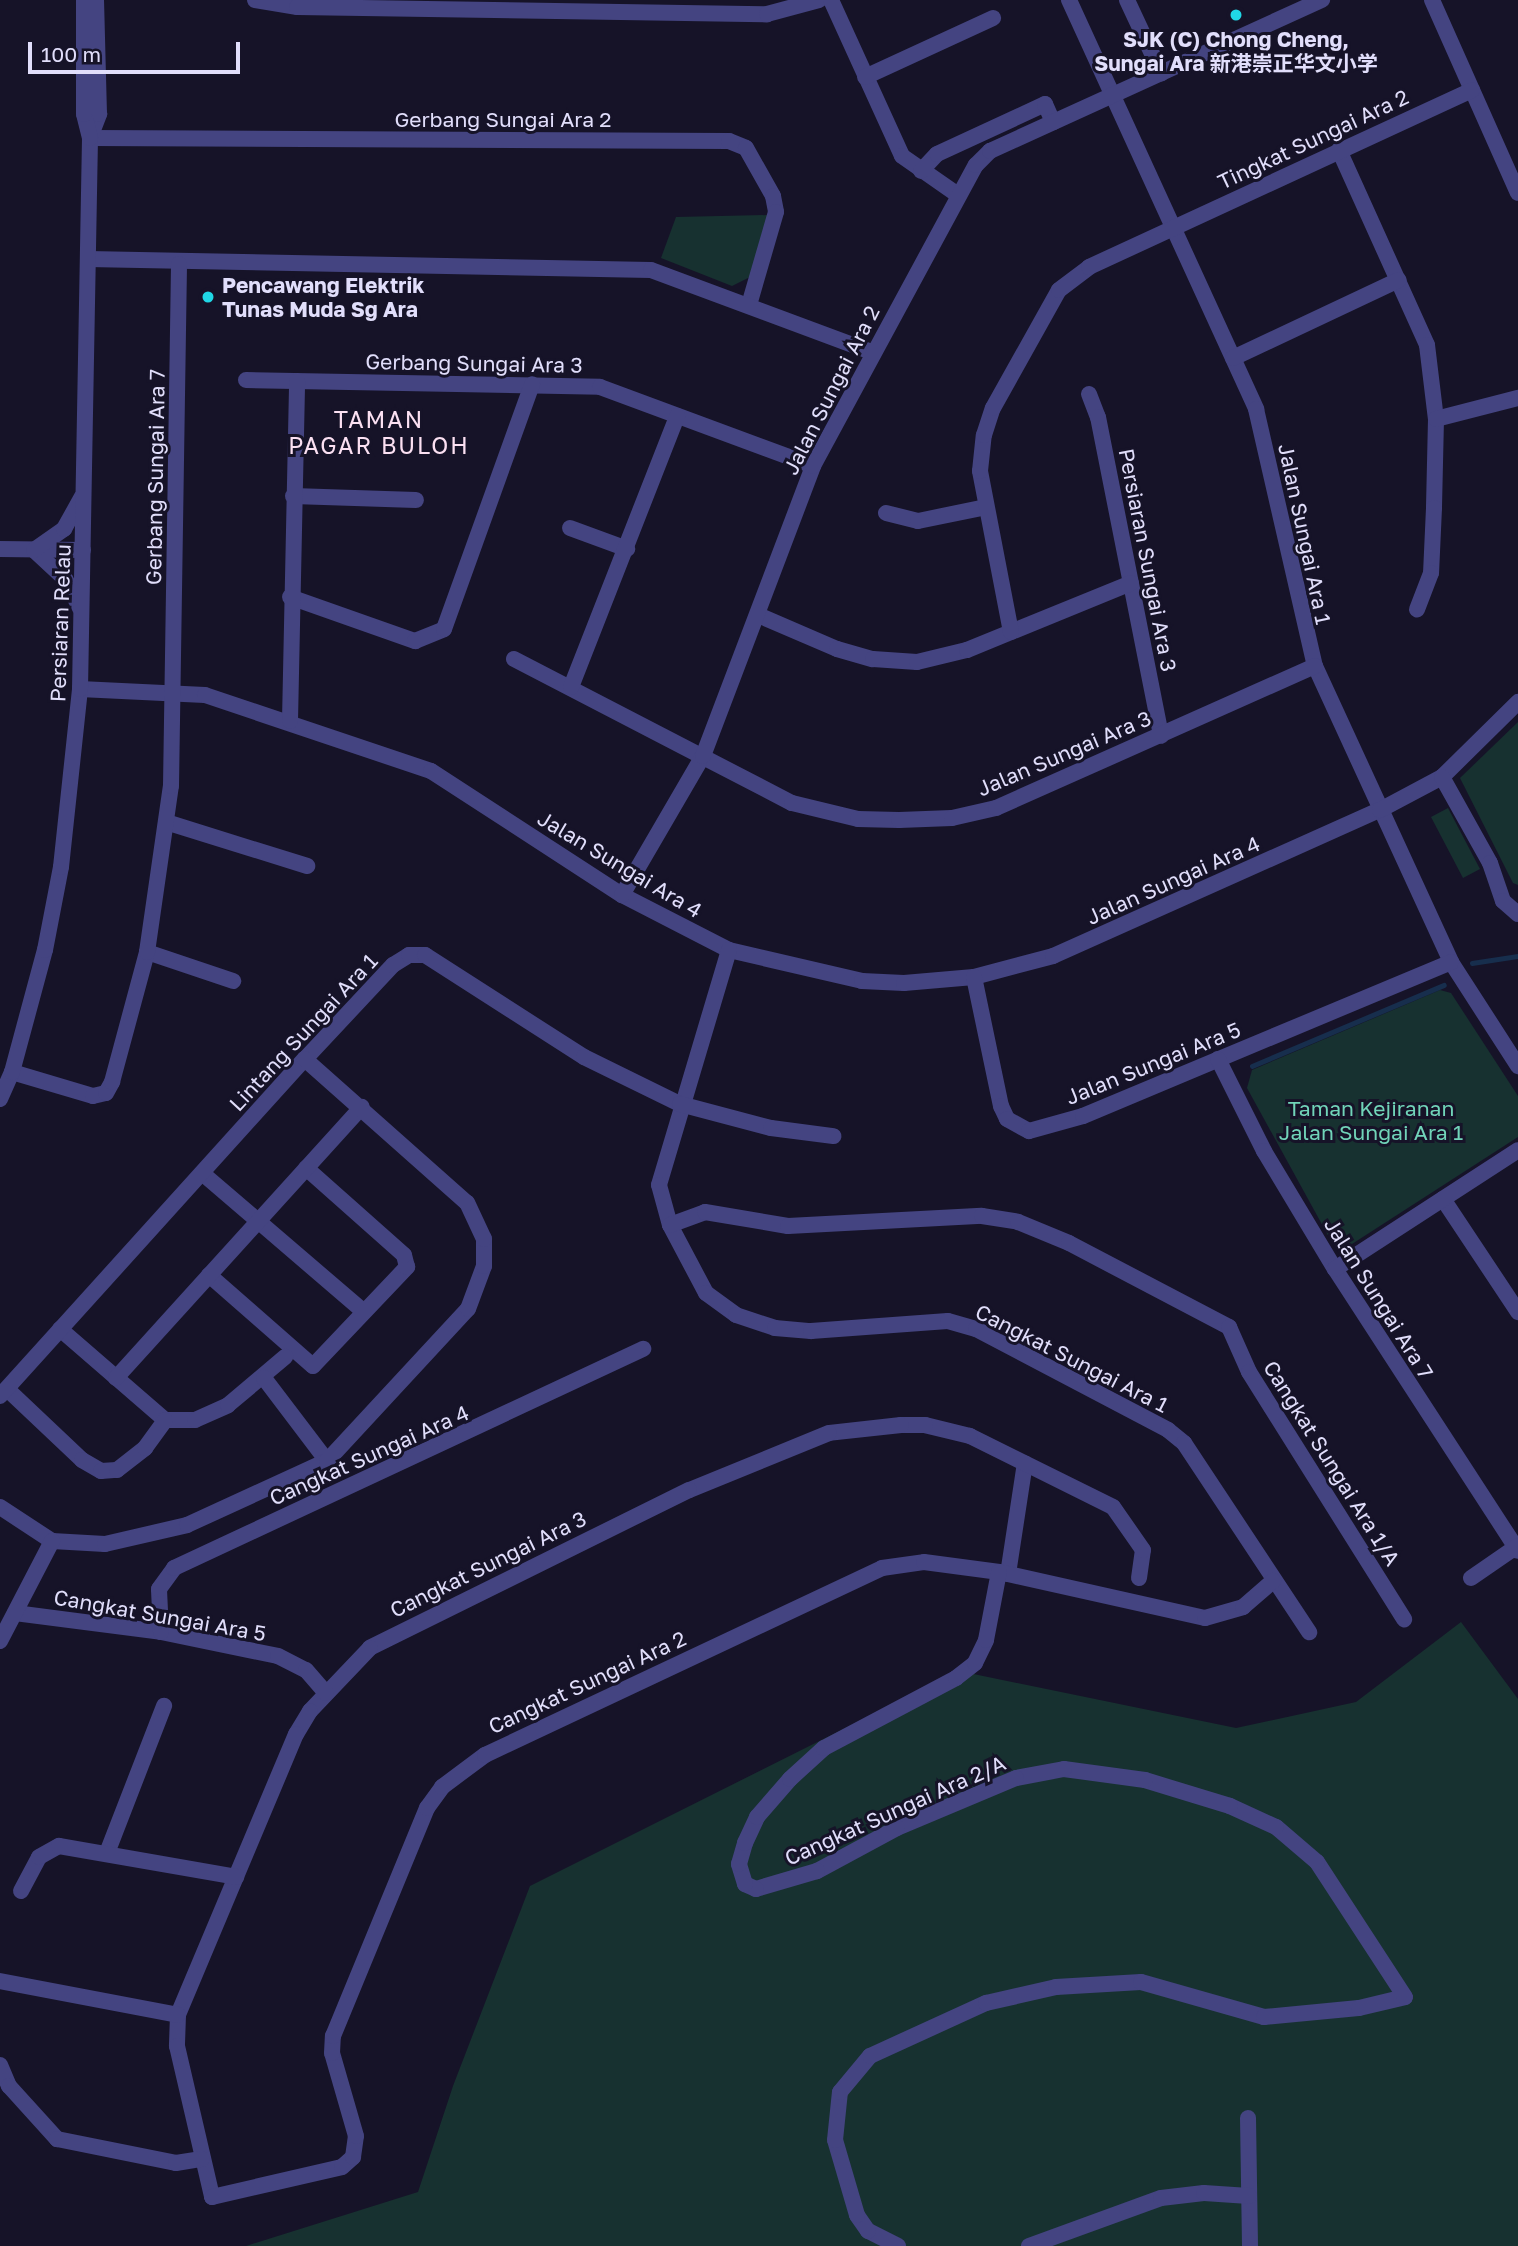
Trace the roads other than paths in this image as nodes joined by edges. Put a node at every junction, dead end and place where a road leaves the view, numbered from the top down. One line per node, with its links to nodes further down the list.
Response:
1 (84, 0): 16 (street, Persiaran Relau)
2 (96, 0): 16 (street, Persiaran Relau)
3 (255, 0): 4 (street)
4 (819, 0)
5 (831, 0): 12 (street)
6 (1069, 0): 14 (street, Jalan Sungai Ara 1)
7 (1127, 0): 11 (street)
8 (1322, 0): 11 (street, Jalan Sungai Ara 2)
9 (1432, 0): 13 (street)
10 (993, 18): 12 (street)
11 (1161, 73): 14 (street, Jalan Sungai Ara 2)
12 (866, 77): 18 (street)
13 (1472, 90): 17 (street, Tingkat Sungai Ara 2); 19 (street)
14 (1112, 95): 15 (street, Jalan Sungai Ara 2); 21 (street, Jalan Sungai Ara 1)
15 (1053, 122): 18 (street); 20 (street, Jalan Sungai Ara 2)
16 (90, 138): 22 (street, Persiaran Relau); 25 (street, Gerbang Sungai Ara 2)
17 (1339, 150): 21 (street, Tingkat Sungai Ara 2); 24 (street)
18 (921, 172): 20 (street)
19 (1518, 193)
20 (958, 195): 26 (street, Jalan Sungai Ara 2)
21 (1172, 227): 27 (street, Jalan Sungai Ara 1); 39 (street, Tingkat Sungai Ara 2)
22 (88, 259): 23 (street); 36 (street, Persiaran Relau)
23 (178, 264): 25 (street); 56 (street, Gerbang Sungai Ara 7)
24 (1399, 280): 27 (street); 34 (street)
25 (749, 305): 26 (street)
26 (872, 352): 35 (street, Jalan Sungai Ara 2)
27 (1233, 358): 53 (street, Jalan Sungai Ara 1)
28 (246, 380): 29 (street, Gerbang Sungai Ara 3)
29 (297, 381): 30 (street, Gerbang Sungai Ara 3); 37 (street)
30 (532, 384): 33 (street, Gerbang Sungai Ara 3); 47 (street)
31 (1089, 394): 46 (street, Persiaran Sungai Ara 3)
32 (1518, 398): 34 (street)
33 (677, 416): 35 (street, Gerbang Sungai Ara 3); 43 (street)
34 (1436, 419): 48 (street)
35 (813, 466): 50 (street, Jalan Sungai Ara 2)
36 (84, 492): 44 (street); 45 (street, Persiaran Relau)
37 (293, 496): 38 (street); 47 (street)
38 (416, 500)
39 (986, 507): 40 (street); 51 (street, Tingkat Sungai Ara 2)
40 (886, 513)
41 (570, 528): 43 (street)
42 (0, 549): 44 (street)
43 (627, 549): 54 (street)
44 (34, 550): 45 (street); 49 (street)
45 (83, 550): 49 (street, Persiaran Relau)
46 (1131, 583): 51 (street); 59 (street, Persiaran Sungai Ara 3)
47 (290, 597): 58 (street)
48 (1417, 609)
49 (82, 614): 55 (street, Persiaran Relau)
50 (758, 615): 51 (street); 60 (street, Jalan Sungai Ara 2)
51 (1012, 632)
52 (514, 659): 54 (street, Jalan Sungai Ara 3)
53 (1315, 666): 59 (street, Jalan Sungai Ara 3); 62 (street, Jalan Sungai Ara 1)
54 (571, 687): 60 (street, Jalan Sungai Ara 3)
55 (80, 689): 56 (street, Jalan Sungai Ara 4); 75 (street, Persiaran Relau)
56 (174, 691): 58 (street, Jalan Sungai Ara 4); 63 (street, Gerbang Sungai Ara 7)
57 (1518, 702): 61 (street, Jalan Sungai Ara 4)
58 (290, 721): 65 (street, Jalan Sungai Ara 4)
59 (1161, 736): 60 (street, Jalan Sungai Ara 3)
60 (704, 757): 65 (street, Jalan Sungai Ara 2)
61 (1442, 776): 62 (street, Jalan Sungai Ara 4); 66 (street)
62 (1380, 810): 69 (street, Jalan Sungai Ara 1); 70 (street, Jalan Sungai Ara 4)
63 (166, 822): 64 (street); 68 (street, Gerbang Sungai Ara 7)
64 (307, 866)
65 (622, 895): 67 (street, Jalan Sungai Ara 4)
66 (1517, 914)
67 (729, 950): 70 (street, Jalan Sungai Ara 4); 77 (street, Cangkat Sungai Ara 1)
68 (147, 952): 71 (street); 75 (street, Gerbang Sungai Ara 7)
69 (1451, 962): 73 (street, Jalan Sungai Ara 5); 74 (street, Jalan Sungai Ara 1)
70 (974, 977): 73 (street, Jalan Sungai Ara 5)
71 (233, 981)
72 (305, 1059): 77 (street, Lintang Sungai Ara 1); 78 (street); 82 (street, Lintang Sungai Ara 1)
73 (1218, 1059): 86 (street, Jalan Sungai Ara 7)
74 (1518, 1066)
75 (12, 1072): 76 (street, Persiaran Relau)
76 (0, 1099)
77 (680, 1104): 79 (street, Lintang Sungai Ara 1); 85 (street, Cangkat Sungai Ara 1)
78 (362, 1107): 81 (street); 97 (street)
79 (833, 1136)
80 (1518, 1150): 83 (street)
81 (306, 1168): 84 (street); 88 (street)
82 (202, 1172): 84 (street); 90 (street, Lintang Sungai Ara 1)
83 (1443, 1199): 86 (street); 89 (street)
84 (258, 1221): 87 (street); 88 (street)
85 (670, 1225): 105 (street, Cangkat Sungai Ara 1); 107 (street, Cangkat Sungai Ara 1/A)
86 (1335, 1269): 101 (street, Jalan Sungai Ara 7)
87 (209, 1275): 88 (street); 93 (street)
88 (364, 1312)
89 (1518, 1312)
90 (60, 1329): 93 (street); 95 (street, Lintang Sungai Ara 1)
91 (643, 1349): 108 (street, Cangkat Sungai Ara 4)
92 (285, 1357): 94 (street)
93 (116, 1378): 96 (street)
94 (264, 1378): 96 (street); 97 (street)
95 (3, 1393): 96 (street)
96 (165, 1420)
97 (327, 1461): 100 (street)
98 (1025, 1463): 102 (street); 103 (street, Cangkat Sungai Ara 3); 111 (street, Cangkat Sungai Ara 3)
99 (0, 1507): 100 (street)
100 (52, 1541): 106 (street)
101 (1517, 1549): 104 (street)
102 (1003, 1573): 105 (street, Cangkat Sungai Ara 2); 122 (street, Cangkat Sungai Ara 2); 123 (street, Cangkat Sungai Ara 2/A)
103 (1139, 1578)
104 (1471, 1578)
105 (1273, 1581): 109 (street, Cangkat Sungai Ara 1)
106 (15, 1613): 108 (street, Cangkat Sungai Ara 5); 110 (street)
107 (1404, 1619)
108 (161, 1632): 111 (street, Cangkat Sungai Ara 5)
109 (1309, 1632)
110 (0, 1641)
111 (326, 1693): 114 (street, Cangkat Sungai Ara 3)
112 (164, 1706): 113 (street)
113 (107, 1853): 114 (street); 115 (street)
114 (236, 1877): 117 (street, Cangkat Sungai Ara 3)
115 (21, 1891)
116 (0, 1982): 117 (street)
117 (178, 2015): 120 (street, Cangkat Sungai Ara 3)
118 (0, 2066): 120 (street)
119 (1248, 2118): 121 (street)
120 (202, 2159): 122 (street, Cangkat Sungai Ara 3)
121 (1249, 2196): 124 (street); 125 (street)
122 (212, 2197)
123 (898, 2246)
124 (1029, 2246)
125 (1250, 2246)

